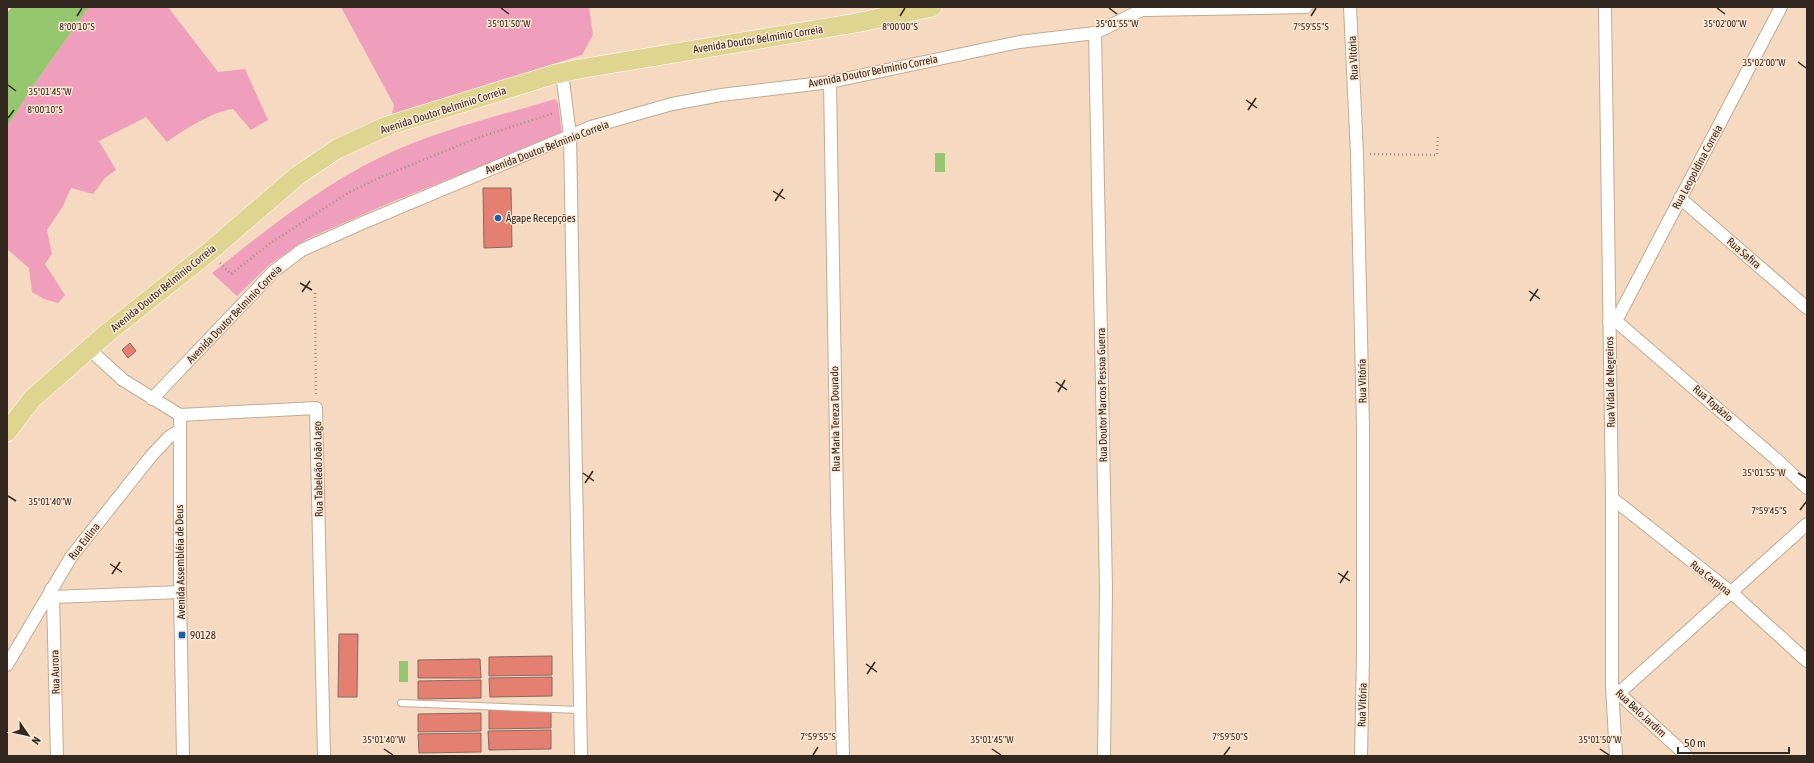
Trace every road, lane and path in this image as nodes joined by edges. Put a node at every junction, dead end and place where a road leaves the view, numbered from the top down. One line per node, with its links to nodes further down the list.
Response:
1 (932, 7): 8 (main road, Avenida Doutor Belmínio Correia)
2 (1306, 7): 6 (street)
3 (1350, 7): 13 (street, Rua Vitória)
4 (1605, 7): 18 (street, Rua Vidal de Negreiros)
5 (1781, 7): 14 (street, Rua Leopoldina Correia)
6 (1147, 8): 7 (street, Avenida Doutor Belminio Correia)
7 (1095, 33): 9 (street, Avenida Doutor Belminio Correia); 41 (street, Rua Doutor Marcos Pessoa Guerra)
8 (562, 73): 10 (street); 15 (main road, Avenida Doutor Belmínio Correia)
9 (830, 82): 12 (street, Avenida Doutor Belminio Correia); 40 (street, Rua Maria Tereza Dourado)
10 (568, 109): 12 (street); 15 (path)
11 (1438, 134): 13 (path)
12 (570, 135): 20 (street, Avenida Doutor Belminio Correia); 35 (street)
13 (1357, 154): 42 (street, Rua Vitória)
14 (1680, 198): 17 (street, Rua Safira); 18 (street, Rua Leopoldina Correia)
15 (209, 252): 19 (main road, Avenida Doutor Belmínio Correia)
16 (315, 293): 21 (path)
17 (1807, 308)
18 (1613, 321): 25 (street, Rua Topázio); 26 (street, Rua Vidal de Negreiros)
19 (89, 349): 20 (street); 24 (main road, Avenida Doutor Belmínio Correia)
20 (152, 399): 22 (street)
21 (316, 408): 22 (street, Rua Tabeleão João Lago); 38 (street, Rua Tabeleão João Lago)
22 (180, 415): 23 (street, Avenida Assembléia de Deus)
23 (179, 431): 28 (street, Avenida Assembléia de Deus); 29 (street, Rua Eulina)
24 (7, 432)
25 (1807, 488)
26 (1612, 498): 30 (street, Rua Carpina); 33 (street, Rua Vidal de Negreiros)
27 (1807, 524): 30 (street)
28 (180, 592): 29 (street); 37 (street, Avenida Assembléia de Deus)
29 (52, 593): 32 (street, Rua Eulina); 36 (street, Rua Aurora)
30 (1732, 594): 31 (street, Rua Carpina); 33 (street)
31 (1807, 661)
32 (7, 665)
33 (1615, 690): 43 (street, Rua Vidal de Negreiros); 44 (street, Rua Belo Jardim)
34 (401, 703): 35 (lane)
35 (580, 710): 39 (street)
36 (57, 756)
37 (183, 756)
38 (324, 756)
39 (581, 756)
40 (843, 756)
41 (1104, 756)
42 (1361, 756)
43 (1616, 756)
44 (1687, 756)

